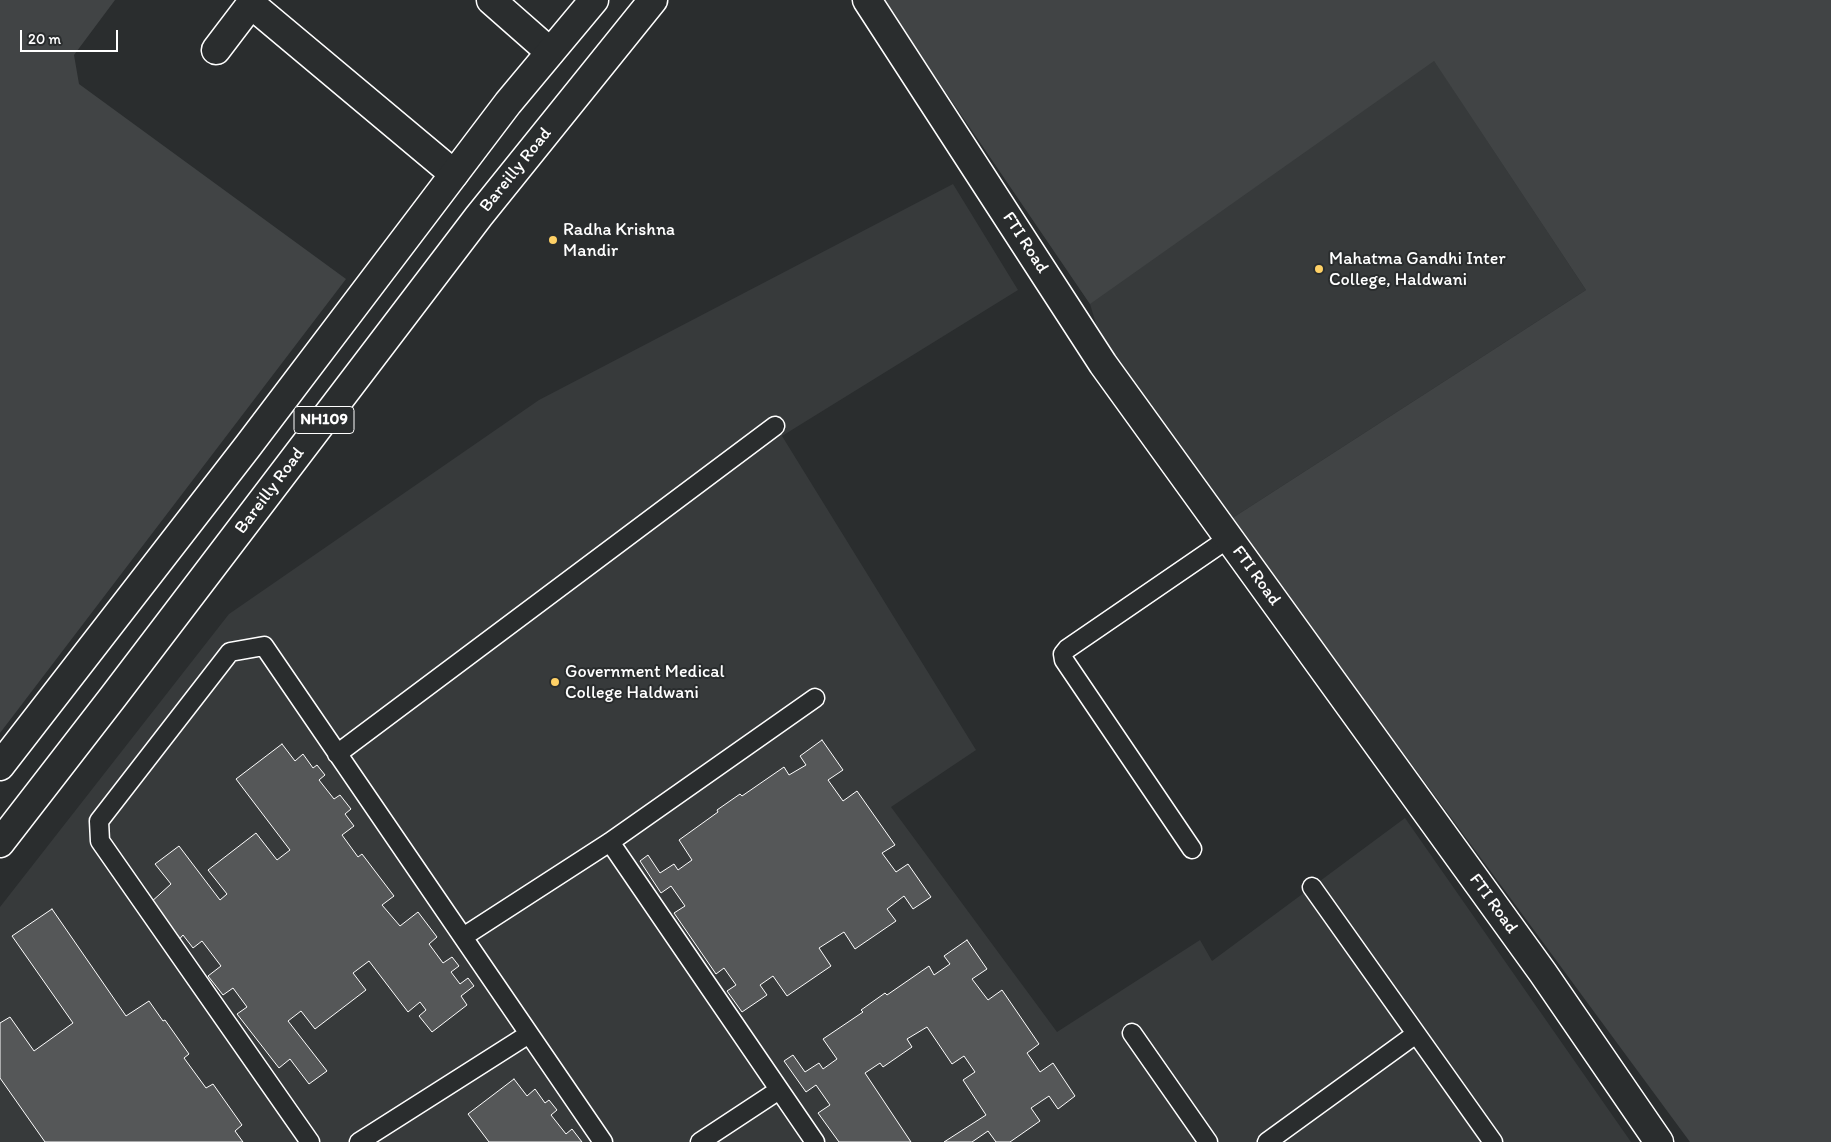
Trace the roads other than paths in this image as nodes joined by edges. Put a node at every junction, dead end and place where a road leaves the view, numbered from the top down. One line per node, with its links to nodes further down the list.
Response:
1 (491, 0): 7 (main road)
2 (594, 0): 7 (main road, NH109)
3 (653, 0): 15 (main road, Bareilly Road / NH109)
4 (867, 0): 10 (main road, FTI Road)
5 (253, 2): 6 (main road); 8 (main road)
6 (216, 50)
7 (550, 52): 8 (main road, NH109)
8 (454, 174): 13 (main road, NH109)
9 (775, 426): 12 (lane)
10 (1229, 538): 16 (lane); 31 (main road, FTI Road)
11 (815, 698): 14 (lane)
12 (337, 754): 18 (lane); 23 (lane)
13 (0, 766)
14 (610, 842): 18 (lane); 22 (lane)
15 (0, 843)
16 (1192, 848)
17 (1312, 887): 21 (lane)
18 (463, 937): 20 (lane)
19 (1132, 1033): 28 (lane)
20 (529, 1034): 24 (lane); 25 (lane)
21 (1416, 1034): 29 (lane); 30 (lane)
22 (779, 1090): 26 (lane); 27 (lane)
23 (310, 1142)
24 (359, 1142)
25 (603, 1142)
26 (700, 1142)
27 (815, 1142)
28 (1208, 1142)
29 (1267, 1142)
30 (1493, 1142)
31 (1659, 1142)

